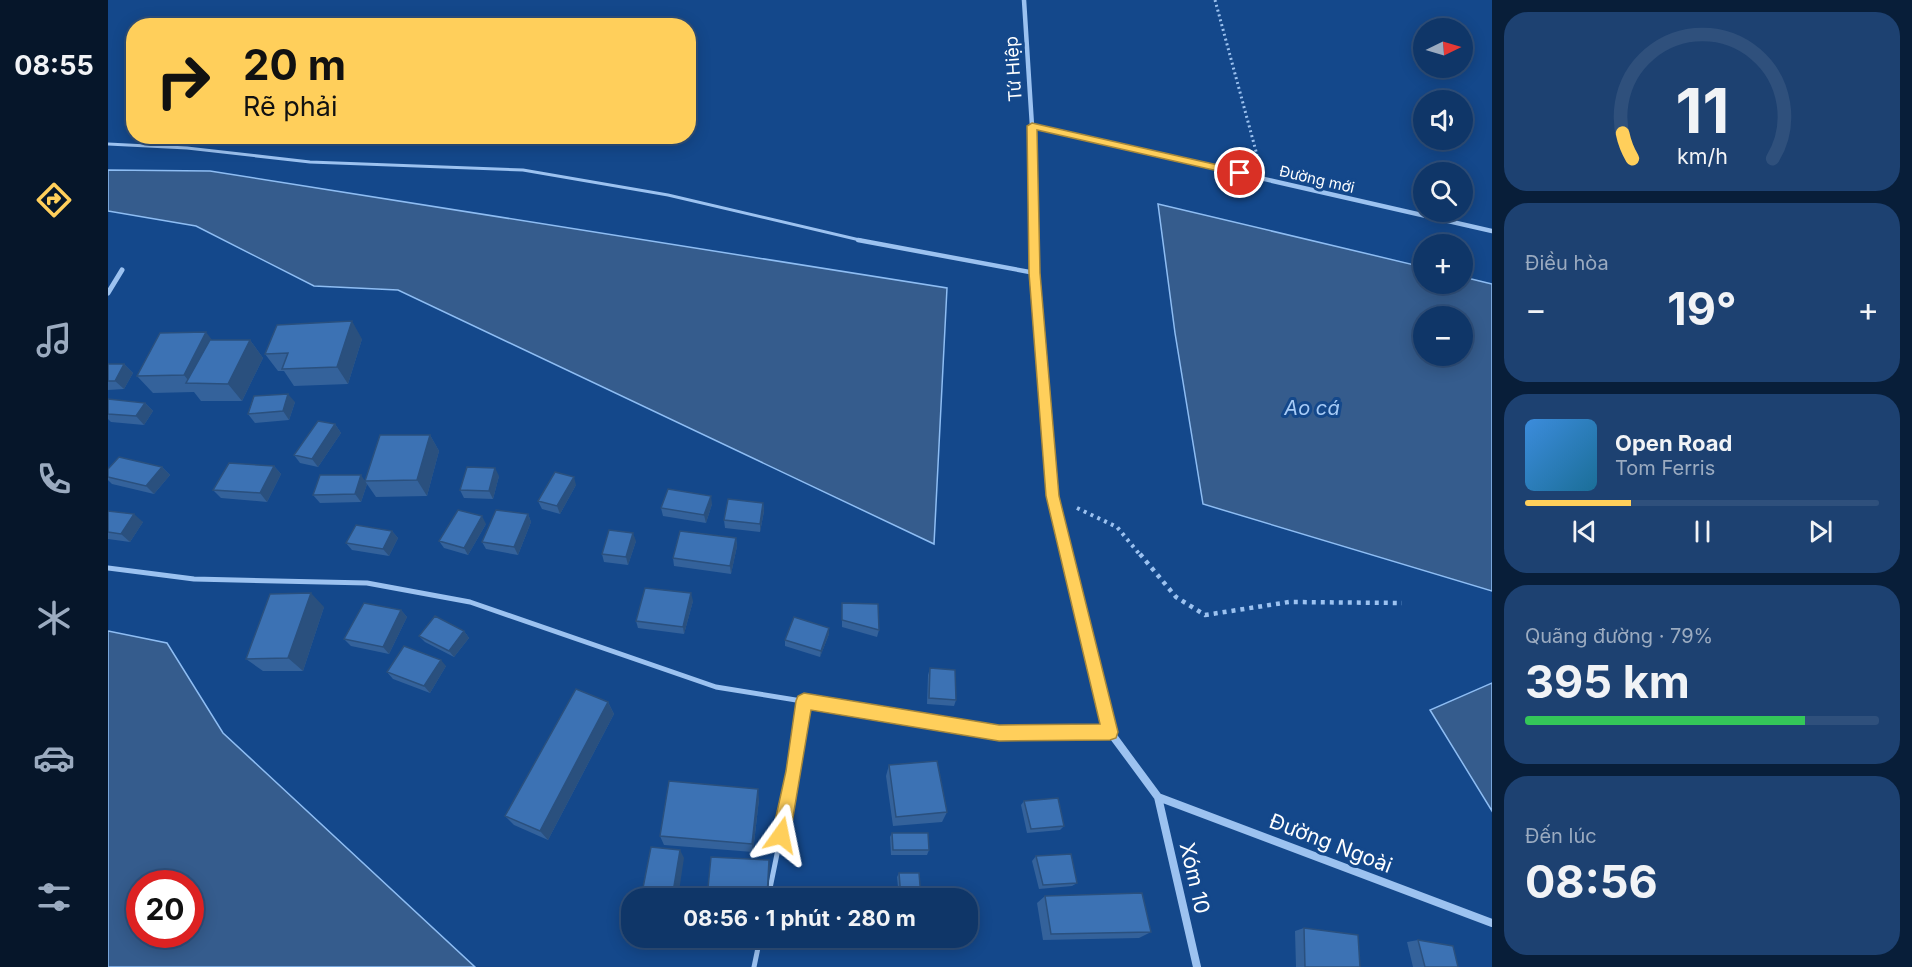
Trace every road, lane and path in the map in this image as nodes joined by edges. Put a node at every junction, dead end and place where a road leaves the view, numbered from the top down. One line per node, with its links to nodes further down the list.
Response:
1 (1024, 0): 3 (street, Tứ Hiệp)
2 (1215, 0): 5 (path)
3 (1032, 126): 5 (street, Đường mới); 8 (street, Tứ Hiệp)
4 (108, 144): 8 (lane)
5 (1263, 178): 6 (street, Đường mới)
6 (1492, 231)
7 (122, 270): 9 (street)
8 (1035, 273): 10 (street, Tứ Hiệp)
9 (108, 293)
10 (1052, 496): 12 (path); 14 (street, Tứ Hiệp)
11 (108, 568): 13 (lane)
12 (1402, 603)
13 (804, 701): 14 (lane); 16 (lane)
14 (1110, 732): 15 (street, Tứ Hiệp)
15 (1158, 798): 17 (street, Đường Ngoài); 20 (street, Xóm 10)
16 (770, 888)
17 (1492, 923)
18 (758, 948): 19 (lane)
19 (754, 967)
20 (1197, 967)

